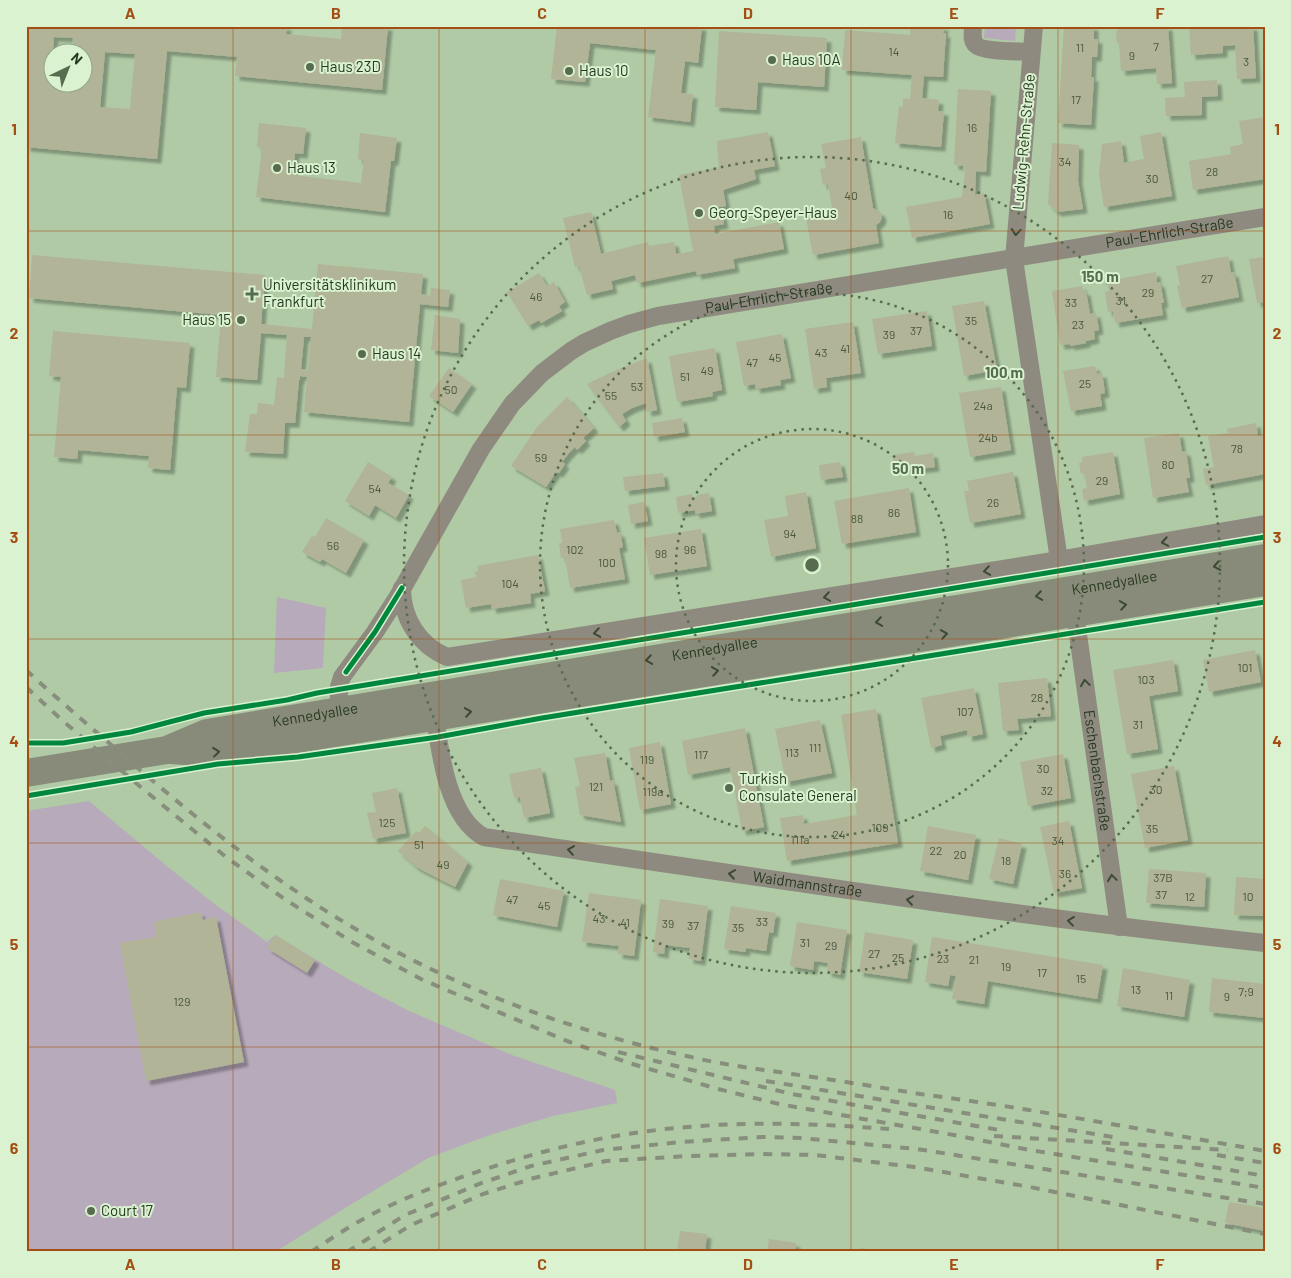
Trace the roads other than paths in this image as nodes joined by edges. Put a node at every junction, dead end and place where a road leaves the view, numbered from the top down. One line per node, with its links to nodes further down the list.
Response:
1 (973, 26): 3 (street)
2 (1034, 26): 3 (street, Ludwig-Rehn-Straße)
3 (1031, 52): 5 (street, Ludwig-Rehn-Straße, one-way to 5)
4 (1265, 218): 5 (street, Paul-Ehrlich-Straße)
5 (1014, 259): 8 (street); 10 (street, Paul-Ehrlich-Straße)
6 (1265, 524): 8 (street, one-way to 8)
7 (1265, 558): 12 (main road, Kennedyallee, one-way to 12)
8 (1060, 560): 10 (street, one-way to 10)
9 (1265, 582): 11 (main road, Kennedyallee, one-way to 9)
10 (402, 588): 12 (street, Paul-Ehrlich-Straße)
11 (1075, 613): 13 (main road, Kennedyallee, one-way to 11); 17 (street, Eschenbachstraße, one-way to 11)
12 (339, 710): 14 (street); 15 (main road, Kennedyallee)
13 (435, 717): 14 (main road, Kennedyallee); 17 (street, Waidmannstraße, one-way to 13)
14 (368, 728): 15 (main road, Kennedyallee, one-way to 14)
15 (167, 750): 16 (main road, Kennedyallee)
16 (26, 773)
17 (1119, 927): 18 (street, Waidmannstraße)
18 (1265, 943)

